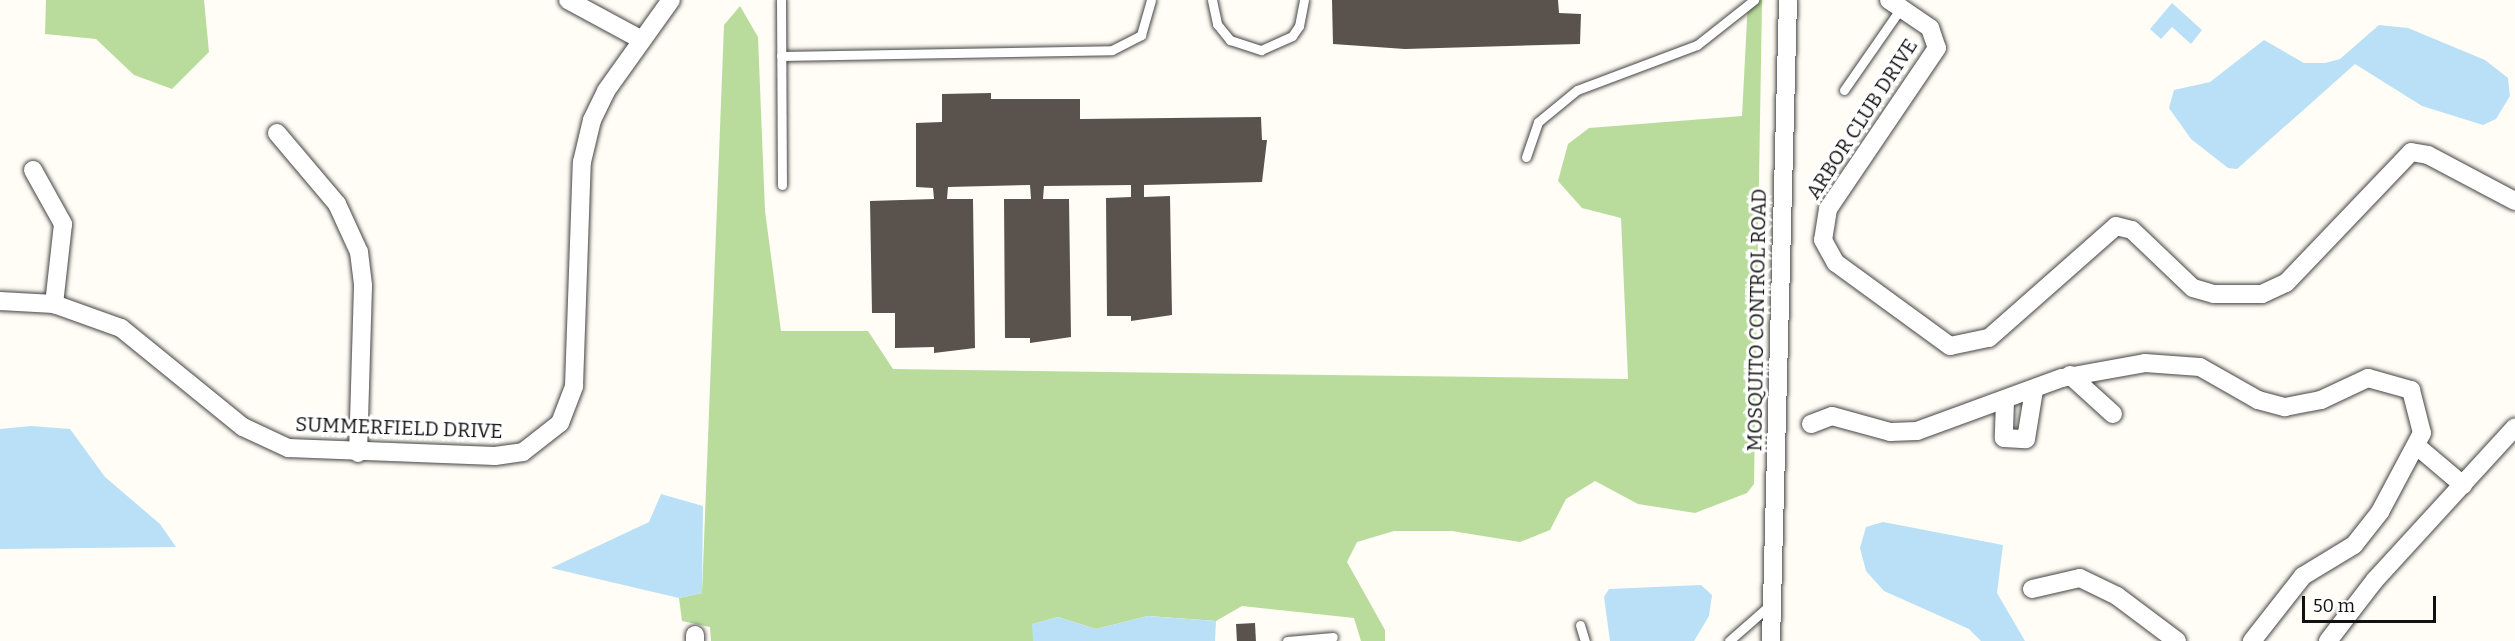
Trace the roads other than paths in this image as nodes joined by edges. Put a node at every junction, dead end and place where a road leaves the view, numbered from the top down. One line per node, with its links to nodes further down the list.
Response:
1 (568, 0): 10 (street)
2 (671, 0): 10 (street, SUMMERFIELD DRIVE)
3 (781, 0): 11 (lane)
4 (1151, 0): 11 (lane)
5 (1212, 0): 6 (lane)
6 (1304, 0)
7 (1754, 0): 14 (lane)
8 (1788, 0): 30 (street, MOSQUITO CONTROL ROAD)
9 (1895, 4): 12 (lane); 17 (street, ARBOR CLUB DRIVE)
10 (642, 40): 27 (street, SUMMERFIELD DRIVE)
11 (781, 56): 16 (lane)
12 (1844, 90)
13 (277, 134): 27 (street)
14 (1526, 157)
15 (33, 170): 19 (street)
16 (782, 185)
17 (2515, 201)
18 (0, 301): 19 (street, SUMMERFIELD DRIVE)
19 (54, 304): 27 (street, SUMMERFIELD DRIVE)
20 (2070, 375): 21 (street); 23 (street); 26 (street)
21 (2034, 390): 22 (street); 22 (street)
22 (2005, 401): 24 (street)
23 (2113, 414)
24 (1811, 424)
25 (2515, 427): 28 (street)
26 (2418, 447): 28 (street); 38 (street)
27 (358, 453)
28 (2463, 485): 39 (street)
29 (2032, 589): 37 (street)
30 (1772, 603): 35 (lane); 36 (street, MOSQUITO CONTROL ROAD)
31 (1580, 625): 34 (lane)
32 (1333, 637): 33 (lane)
33 (1287, 641)
34 (1585, 641)
35 (1729, 641)
36 (1771, 641)
37 (2177, 641)
38 (2252, 641)
39 (2328, 641)

